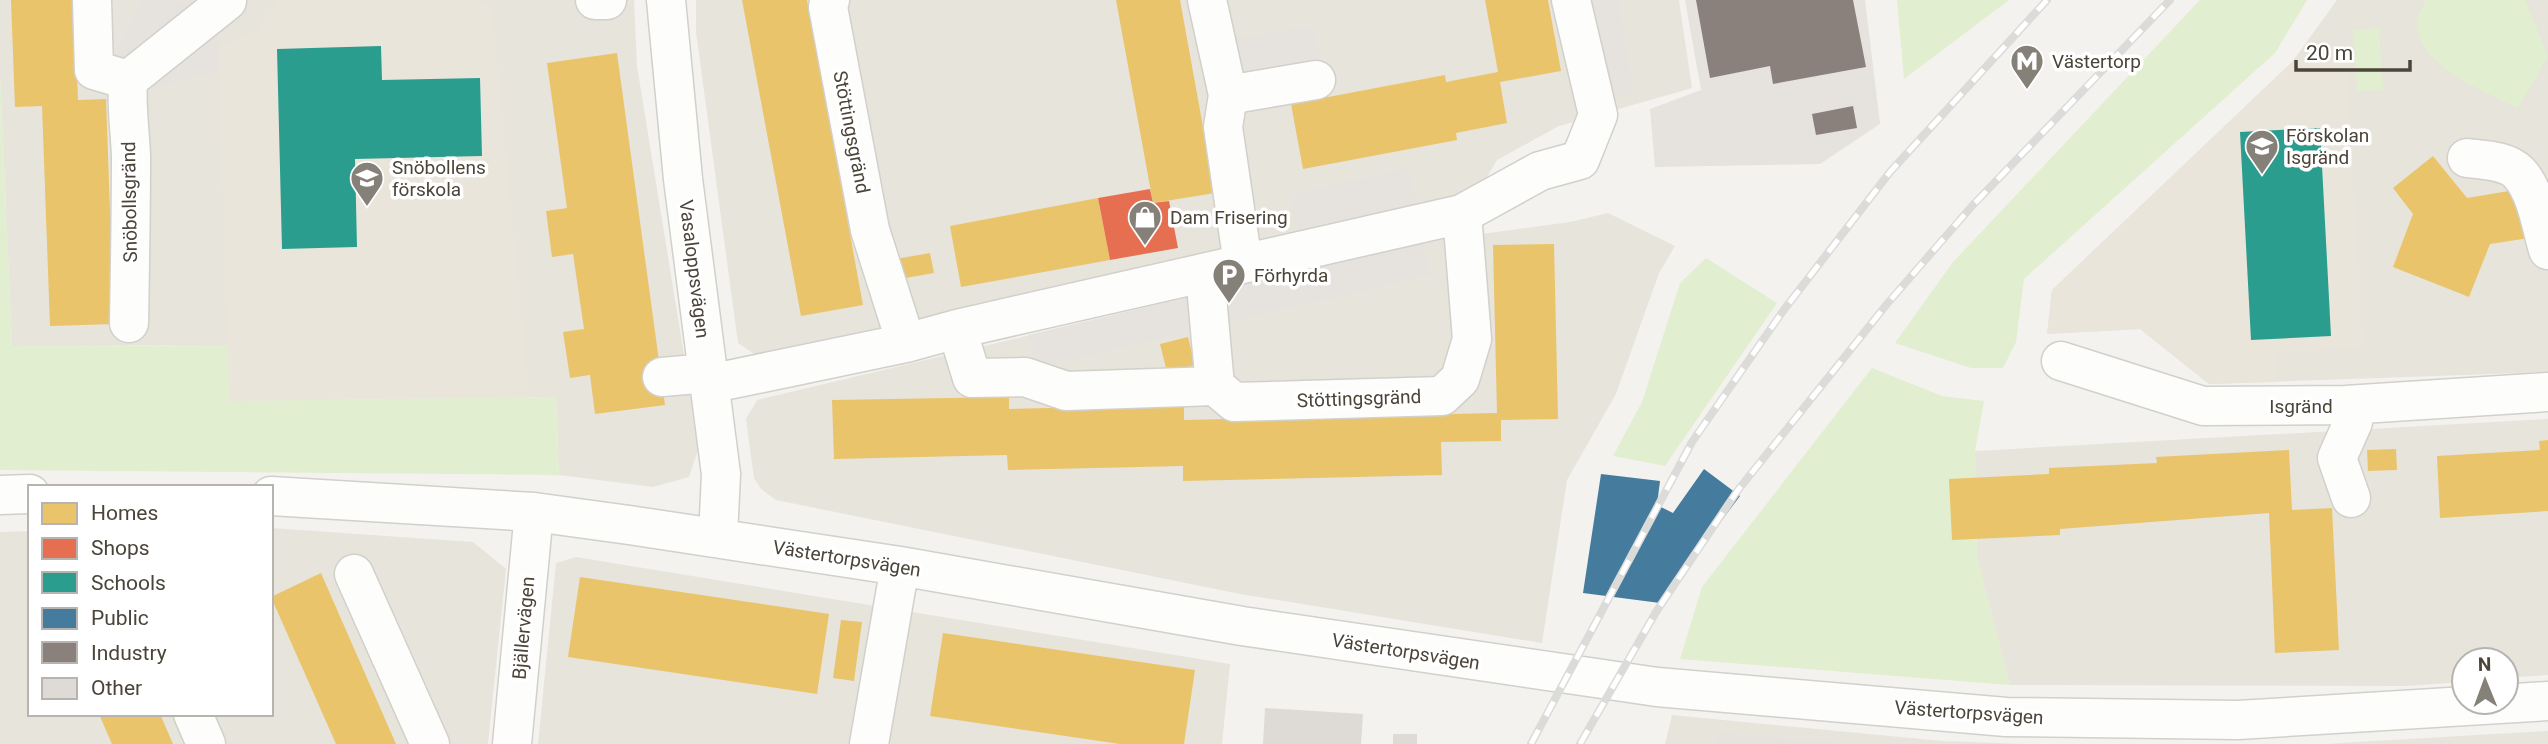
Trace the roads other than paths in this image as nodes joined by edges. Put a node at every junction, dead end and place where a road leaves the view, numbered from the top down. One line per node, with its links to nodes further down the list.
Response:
1 (92, 0): 9 (street)
2 (596, 0): 3 (street)
3 (607, 0)
4 (666, 0): 22 (street, Vasaloppsvägen)
5 (830, 0): 19 (street, Stöttingsgränd)
6 (1207, 0): 11 (street)
7 (1571, 0): 13 (street)
8 (216, 4): 9 (street)
9 (128, 80): 17 (street, Snöbollsgränd)
10 (1315, 80): 11 (street)
11 (1228, 95): 15 (street)
12 (2467, 158): 14 (street)
13 (1462, 214): 15 (street); 23 (street, Stöttingsgränd)
14 (2548, 250)
15 (1243, 264): 16 (street)
16 (1205, 274): 18 (street); 23 (street)
17 (129, 323)
18 (957, 329): 19 (street); 23 (street)
19 (906, 343): 22 (street)
20 (2061, 361): 25 (street, Isgränd)
21 (662, 377): 22 (street)
22 (709, 379): 31 (street, Vasaloppsvägen)
23 (1215, 386)
24 (2548, 392): 25 (street, Isgränd)
25 (2346, 405): 29 (street)
26 (28, 494): 27 (street)
27 (0, 495)
28 (273, 496): 30 (street, Västertorpsvägen)
29 (2351, 498)
30 (534, 512): 31 (street, Västertorpsvägen); 39 (street, Bjällervägen)
31 (718, 537): 32 (street, Västertorpsvägen)
32 (900, 566): 36 (street, Västertorpsvägen); 40 (street)
33 (354, 574): 38 (street)
34 (2548, 701): 36 (street, Västertorpsvägen)
35 (194, 716): 37 (street)
36 (2004, 730)
37 (206, 744)
38 (430, 744)
39 (512, 744)
40 (869, 744)

